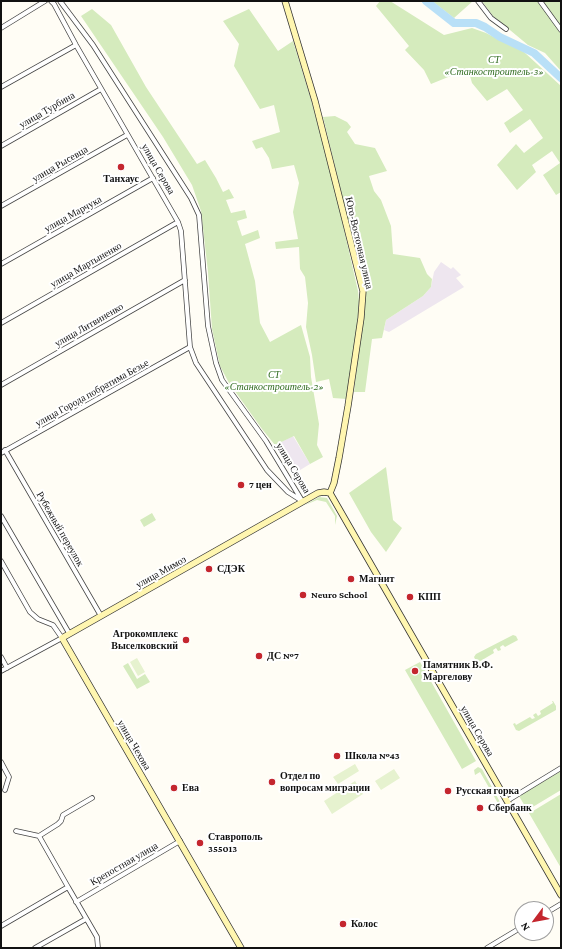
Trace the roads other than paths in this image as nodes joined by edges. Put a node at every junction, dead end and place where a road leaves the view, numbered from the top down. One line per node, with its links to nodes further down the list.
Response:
1 (51, 1): 10 (street, улица Серова)
2 (60, 1): 25 (street, улица Серова)
3 (285, 1): 24 (street, Юго-Восточная улица)
4 (478, 1): 8 (street)
5 (540, 1): 9 (street)
6 (44, 2): 7 (street)
7 (1, 28)
8 (506, 29)
9 (561, 30)
10 (76, 45): 11 (street); 12 (street, улица Серова)
11 (1, 87)
12 (101, 89): 13 (street, улица Серова); 14 (street, улица Турбина)
13 (127, 135): 15 (street, улица Серова); 16 (street, улица Рысевца)
14 (1, 146)
15 (152, 178): 17 (street, улица Серова); 18 (street, улица Марчука)
16 (1, 206)
17 (178, 222): 19 (street, улица Серова); 20 (street, улица Мартыненко)
18 (1, 264)
19 (185, 280): 21 (street, улица Серова); 22 (street, улица Литвиненко)
20 (1, 323)
21 (190, 347): 23 (street, улица Города побратима Безье); 25 (street, улица Серова)
22 (1, 385)
23 (3, 452): 28 (street, Рубежный переулок)
24 (330, 493): 25 (street, улица Мимоз); 38 (street, улица Серова)
25 (302, 501): 28 (street, улица Мимоз)
26 (1, 516): 29 (street)
27 (1, 562): 30 (street, улица Чехова)
28 (101, 616): 29 (street, улица Мимоз)
29 (69, 633): 30 (street, улица Мимоз)
30 (62, 638): 32 (street, улица Мимоз); 41 (street, улица Чехова)
31 (1, 657): 32 (street)
32 (7, 668): 33 (street, улица Мимоз)
33 (1, 671)
34 (1, 762): 36 (street)
35 (561, 768): 38 (street)
36 (5, 790)
37 (92, 798): 40 (street)
38 (507, 801): 43 (street, улица Серова)
39 (16, 831): 40 (street)
40 (39, 836): 42 (street)
41 (180, 841): 44 (street, Крепостная улица); 50 (street, улица Чехова)
42 (68, 887): 44 (street); 46 (street)
43 (561, 895)
44 (76, 902): 45 (street)
45 (86, 919): 48 (street); 49 (street)
46 (1, 926)
47 (514, 932): 51 (street)
48 (35, 948)
49 (98, 948)
50 (241, 948)
51 (487, 948)

